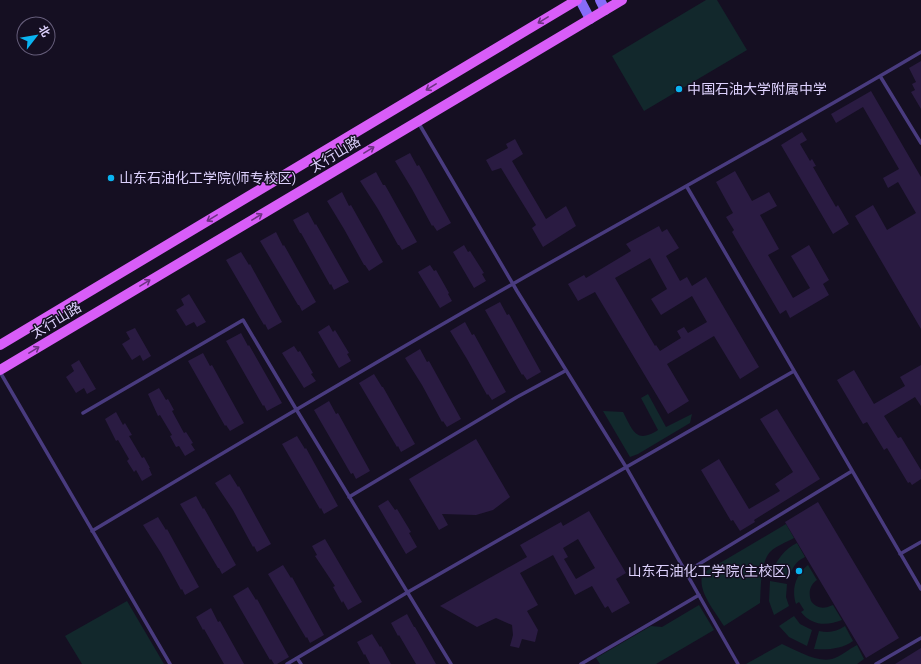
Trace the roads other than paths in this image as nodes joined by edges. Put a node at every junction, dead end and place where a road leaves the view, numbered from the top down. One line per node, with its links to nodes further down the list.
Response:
1 (576, 0): 13 (main road, 太行山路, one-way to 13)
2 (580, 0): 6 (main road)
3 (600, 0): 5 (main road)
4 (622, 0): 5 (main road, 太行山路)
5 (605, 10): 6 (main road, 太行山路)
6 (590, 19): 9 (main road, 太行山路)
7 (921, 52): 8 (lane)
8 (880, 76): 10 (lane); 11 (lane)
9 (418, 121): 12 (lane); 15 (main road, 太行山路, one-way to 9)
10 (921, 143)
11 (687, 187): 12 (lane); 16 (lane)
12 (513, 284): 14 (lane); 17 (lane)
13 (0, 345)
14 (565, 370): 19 (lane); 21 (lane)
15 (0, 371): 22 (lane)
16 (794, 371): 19 (lane); 20 (lane)
17 (296, 409): 18 (lane); 21 (lane); 22 (lane)
18 (83, 413)
19 (626, 467): 25 (lane); 27 (lane)
20 (852, 471): 24 (lane); 25 (lane)
21 (349, 496): 27 (lane)
22 (92, 531): 31 (lane)
23 (921, 542): 24 (lane)
24 (900, 554): 26 (lane)
25 (686, 572): 28 (lane)
26 (921, 589)
27 (408, 592): 30 (lane); 34 (lane)
28 (699, 594): 35 (lane); 36 (lane)
29 (921, 638): 37 (lane)
30 (298, 658): 32 (lane); 33 (lane)
31 (170, 664)
32 (287, 664)
33 (301, 664)
34 (451, 664)
35 (581, 664)
36 (738, 664)
37 (876, 664)

